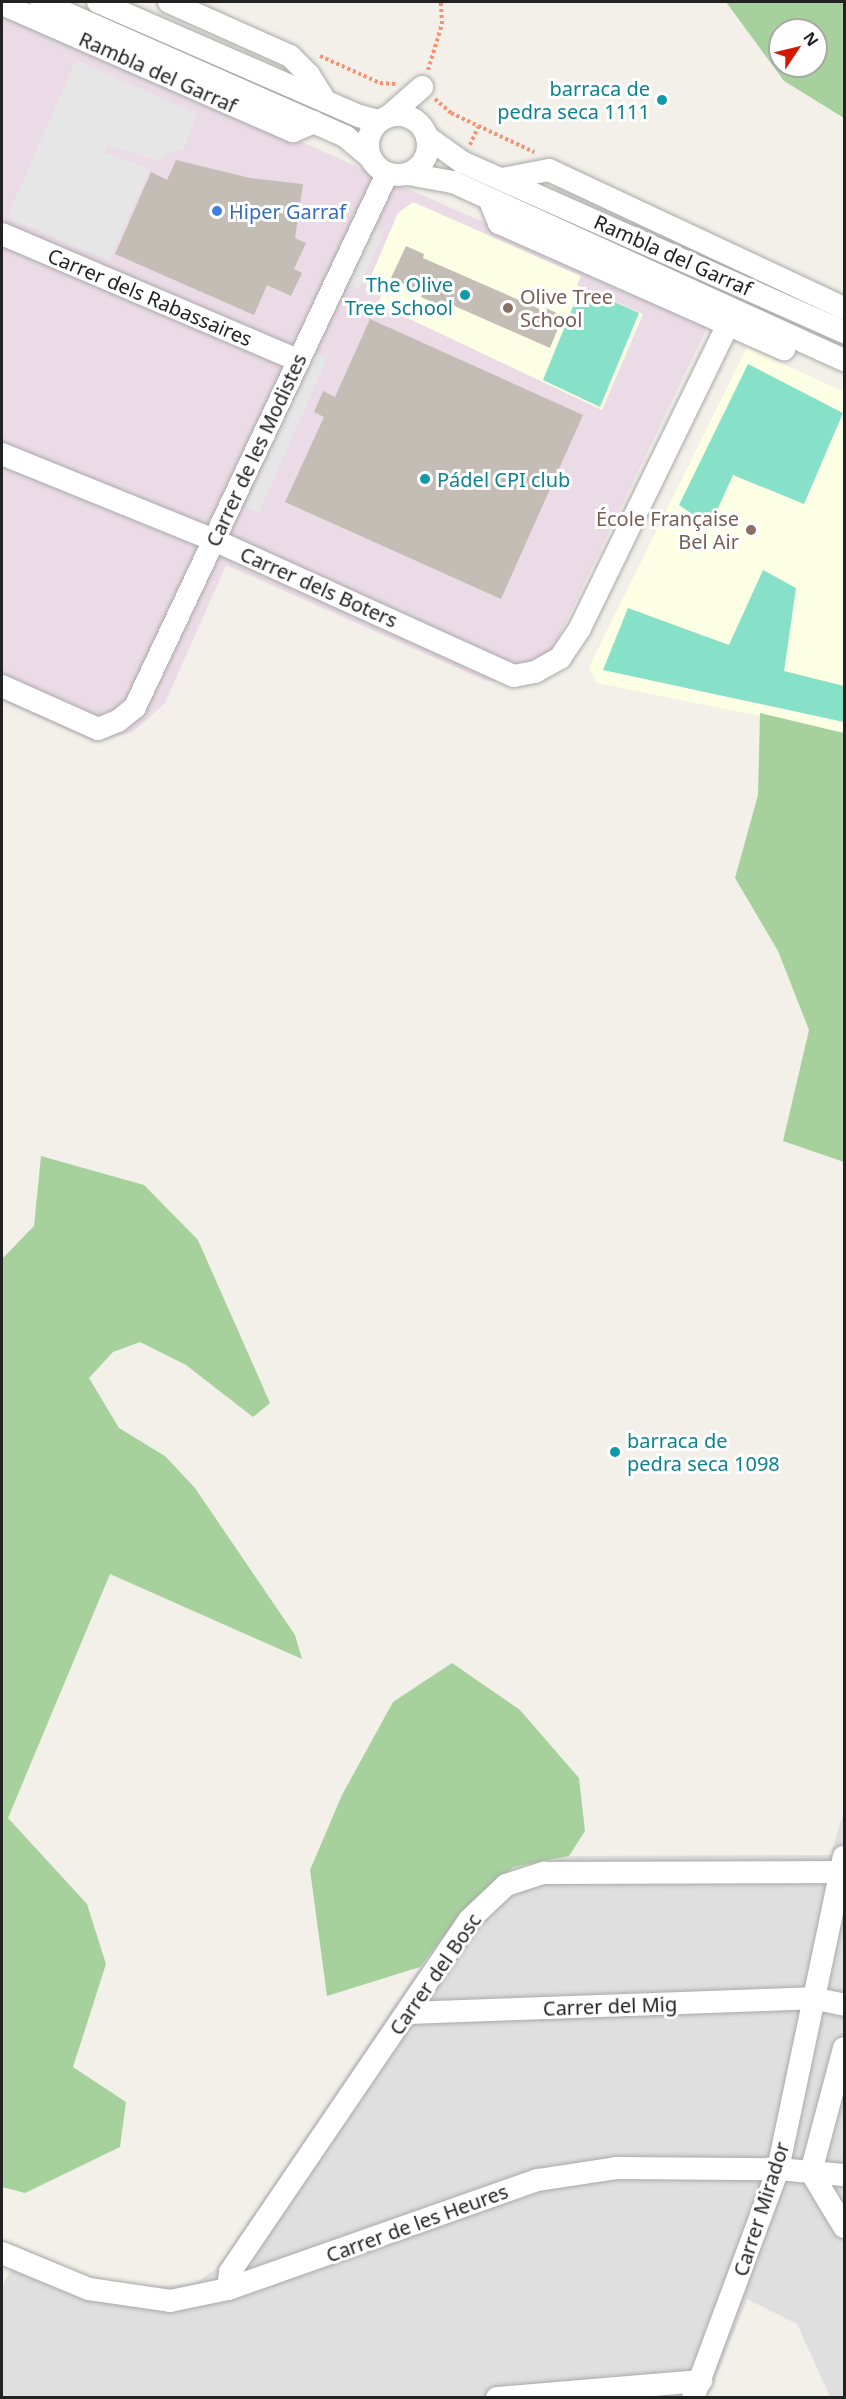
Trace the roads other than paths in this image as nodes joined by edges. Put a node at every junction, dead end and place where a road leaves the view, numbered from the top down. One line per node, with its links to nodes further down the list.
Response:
1 (41, 2): 7 (street, Rambla del Garraf)
2 (98, 2): 5 (street, Rambla del Garraf)
3 (169, 2): 5 (street)
4 (2, 4): 7 (street, Rambla del Garraf)
5 (325, 101): 6 (street, Rambla del Garraf)
6 (384, 118): 8 (street); 8 (street); 9 (street)
7 (314, 122): 9 (street, Rambla del Garraf)
8 (425, 132): 10 (street); 11 (street, Rambla del Garraf)
9 (370, 157): 10 (street)
10 (398, 174): 12 (street, Rambla del Garraf); 18 (street, Carrer de les Modistes)
11 (502, 179): 14 (street, Rambla del Garraf); 16 (street, Rambla del Garraf)
12 (490, 201): 15 (street); 17 (street, Rambla del Garraf)
13 (2, 234): 18 (street, Carrer dels Rabassaires)
14 (844, 308)
15 (727, 326): 17 (street); 21 (street, Carrer dels Boters)
16 (844, 332)
17 (809, 344): 19 (street, Rambla del Garraf)
18 (298, 360): 21 (street, Carrer de les Modistes)
19 (844, 360)
20 (2, 454): 21 (street, Carrer dels Boters)
21 (214, 540): 22 (street, Carrer de les Modistes)
22 (2, 686)
23 (843, 1867): 24 (street, Carrer Mirador); 26 (street, Carrer del Bosc)
24 (812, 1998): 25 (street, Carrer del Mig); 26 (street, Carrer del Mig); 28 (street, Carrer Mirador)
25 (844, 2005)
26 (408, 2013): 33 (street, Carrer del Bosc)
27 (844, 2048): 29 (street)
28 (778, 2169): 29 (street, Carrer de les Heures); 33 (street, Carrer de les Heures); 34 (street, Carrer Mirador)
29 (811, 2172): 30 (street, Carrer de les Heures); 31 (street)
30 (844, 2175)
31 (844, 2227)
32 (2, 2253): 33 (street, Carrer de les Heures)
33 (228, 2289)
34 (697, 2389): 35 (street)
35 (497, 2397)

